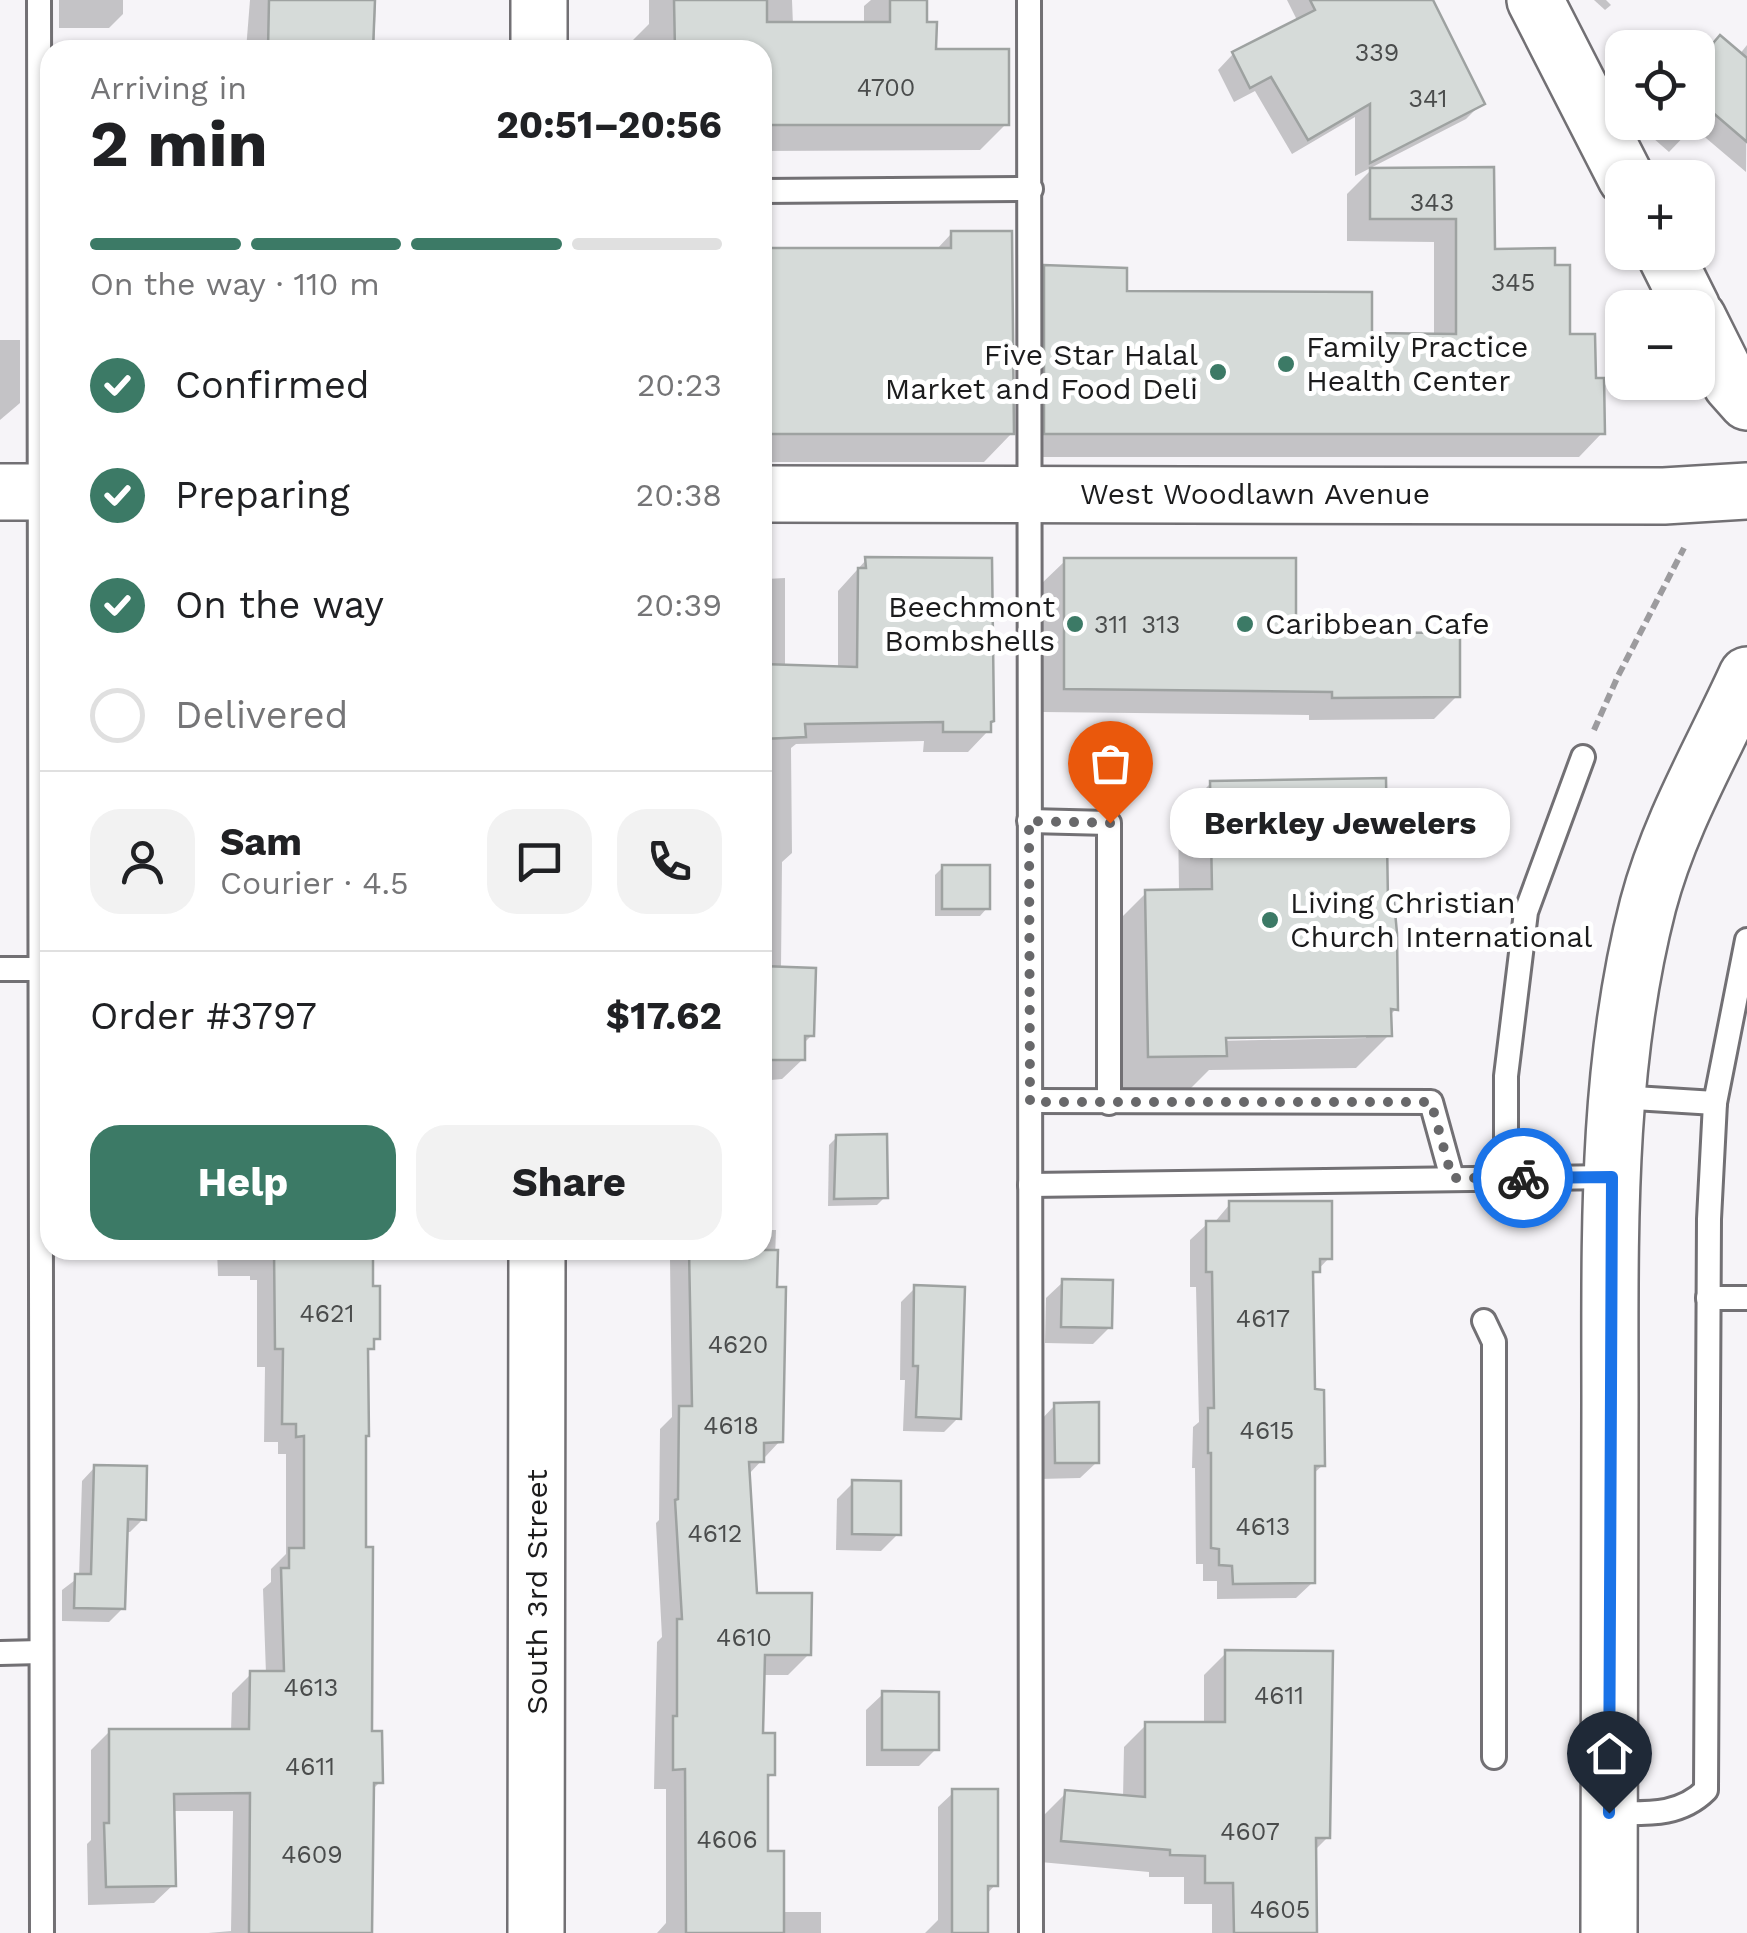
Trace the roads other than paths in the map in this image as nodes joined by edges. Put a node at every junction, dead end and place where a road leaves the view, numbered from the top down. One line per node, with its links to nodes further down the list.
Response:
1 (39, 0): 12 (lane)
2 (539, 0): 5 (main road)
3 (1029, 0): 7 (lane)
4 (1536, 0): 6 (main road)
5 (538, 40)
6 (1617, 160)
7 (1031, 190): 8 (lane); 14 (lane)
8 (772, 191)
9 (1715, 352): 10 (main road)
10 (1747, 402)
11 (1747, 491): 14 (main road, West Woodlawn Avenue)
12 (30, 492): 20 (lane)
13 (772, 494): 14 (main road, West Woodlawn Avenue)
14 (1030, 495): 17 (lane)
15 (1747, 675): 21 (main road)
16 (1583, 757): 27 (lane)
17 (1029, 821): 22 (lane); 24 (lane)
18 (1747, 940): 23 (lane)
19 (0, 969): 20 (lane)
20 (40, 970)
21 (1614, 1097): 23 (lane); 25 (main road)
22 (1030, 1102): 24 (lane); 28 (lane)
23 (1715, 1102): 31 (lane)
24 (1109, 1103): 26 (lane)
25 (1612, 1177): 27 (lane); 37 (main road)
26 (1452, 1178): 27 (lane); 28 (lane)
27 (1506, 1178)
28 (1030, 1185): 40 (lane)
29 (40, 1260): 34 (lane)
30 (537, 1260): 39 (main road, South 3rd Street)
31 (1708, 1298): 32 (lane); 37 (lane)
32 (1747, 1298)
33 (1484, 1321): 36 (lane)
34 (41, 1652): 35 (lane); 38 (lane)
35 (0, 1653)
36 (1494, 1757)
37 (1609, 1813): 41 (main road)
38 (42, 1933)
39 (536, 1933)
40 (1031, 1933)
41 (1608, 1933)

